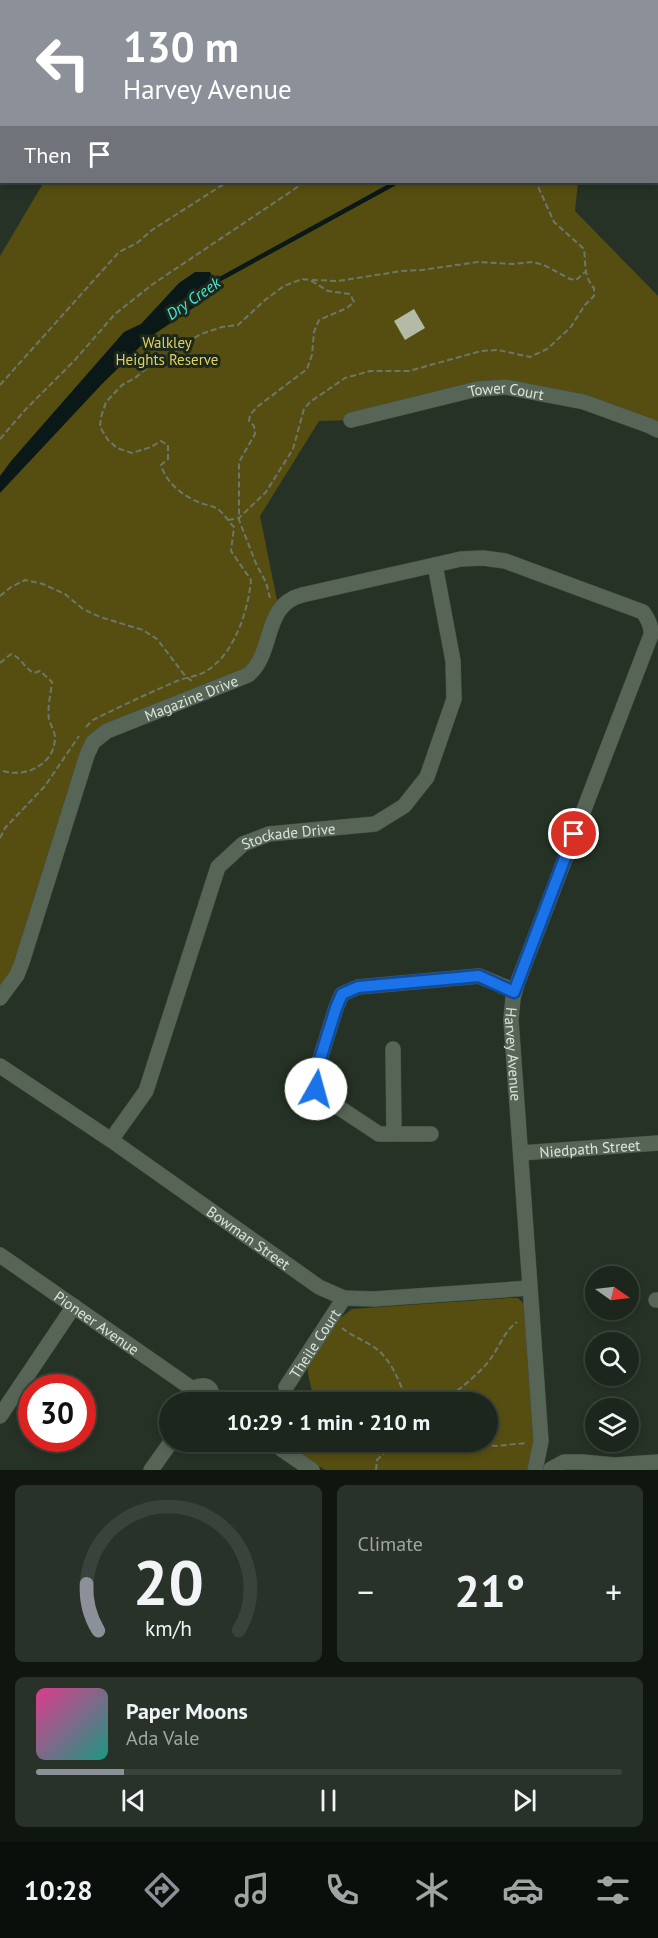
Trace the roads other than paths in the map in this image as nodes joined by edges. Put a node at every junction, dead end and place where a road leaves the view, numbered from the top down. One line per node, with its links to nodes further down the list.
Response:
1 (351, 420): 2 (street, Tower Court)
2 (658, 430)
3 (435, 565): 4 (street, Magazine Drive); 6 (street, Magazine Drive); 11 (street, Stockade Drive)
4 (653, 617): 5 (street, Harvey Avenue)
5 (514, 992): 9 (street); 13 (street, Harvey Avenue)
6 (0, 998)
7 (393, 1049): 9 (street)
8 (0, 1066): 11 (street, Bowman Street)
9 (394, 1134): 10 (street)
10 (431, 1134)
11 (111, 1140): 16 (street, Bowman Street)
12 (658, 1143): 13 (street, Niedpath Street)
13 (521, 1153): 15 (street, Harvey Avenue)
14 (0, 1255): 17 (street, Pioneer Avenue)
15 (530, 1288): 16 (street, Bowman Street); 26 (street, Harvey Avenue)
16 (344, 1298): 18 (street, Theile Court)
17 (74, 1306): 19 (street, Pioneer Avenue); 22 (street)
18 (286, 1387)
19 (190, 1392)
20 (197, 1392): 21 (street, Pioneer Avenue)
21 (211, 1392)
22 (0, 1416)
23 (164, 1452): 27 (street)
24 (286, 1452): 28 (street)
25 (658, 1462): 26 (street)
26 (545, 1469)
27 (151, 1470)
28 (312, 1470)

